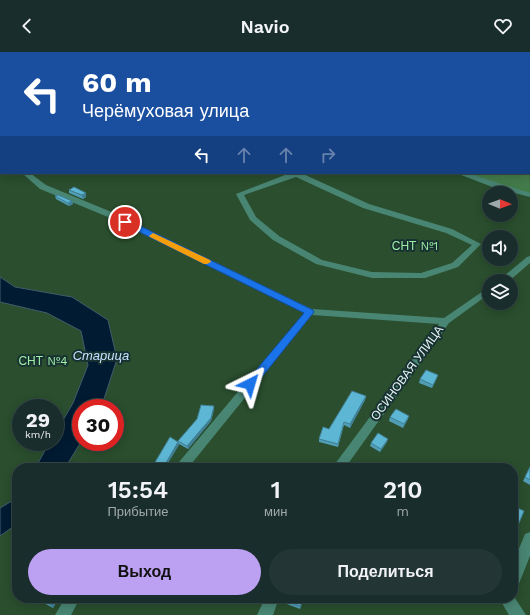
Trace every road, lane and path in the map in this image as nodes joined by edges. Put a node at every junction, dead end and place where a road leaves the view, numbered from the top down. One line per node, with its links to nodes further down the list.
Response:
1 (27, 174): 9 (street)
2 (292, 174): 3 (street)
3 (297, 174)
4 (463, 174): 5 (street)
5 (530, 195)
6 (530, 259): 7 (street)
7 (512, 274)
8 (482, 295): 10 (street, ОСИНОВАЯ УЛИЦА)
9 (310, 312): 10 (street); 11 (street)
10 (446, 321): 12 (street, ОСИНОВАЯ УЛИЦА)
11 (184, 463)
12 (342, 463)
13 (530, 539): 14 (street)
14 (518, 569)
15 (70, 603): 18 (street)
16 (270, 603): 19 (street)
17 (510, 603): 20 (street)
18 (63, 615)
19 (265, 615)
20 (518, 615)

